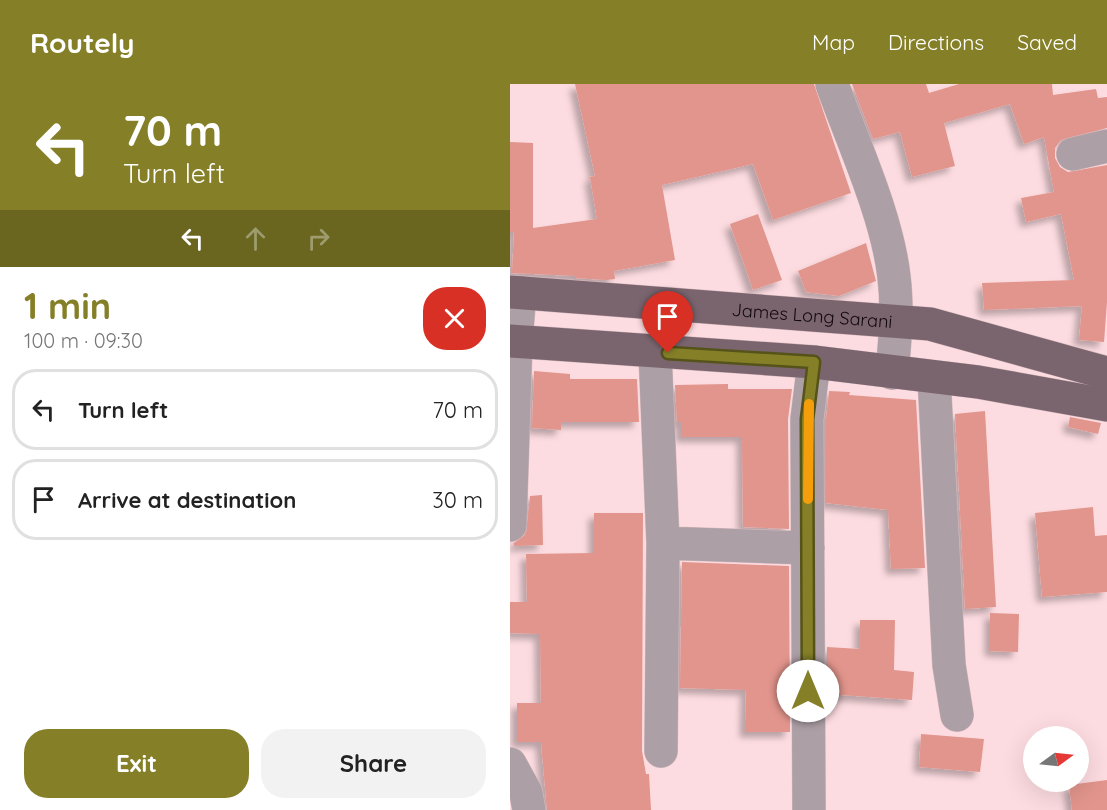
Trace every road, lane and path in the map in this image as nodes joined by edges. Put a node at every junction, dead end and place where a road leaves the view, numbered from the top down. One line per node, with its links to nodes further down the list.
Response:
1 (832, 84): 5 (street)
2 (1107, 146): 3 (street)
3 (1073, 154)
4 (515, 292): 5 (main road, James Long Sarani); 6 (street)
5 (896, 322): 9 (street); 10 (main road, James Long Sarani)
6 (513, 341): 7 (main road); 13 (street)
7 (655, 352): 8 (main road); 14 (street)
8 (814, 362): 9 (main road); 15 (street)
9 (892, 373): 11 (main road)
10 (1107, 373)
11 (934, 377): 12 (main road); 16 (street)
12 (1107, 405)
13 (510, 525)
14 (663, 543): 15 (street); 17 (street)
15 (808, 548): 20 (street)
16 (957, 715)
17 (661, 751)
18 (512, 774): 19 (street)
19 (529, 810)
20 (809, 810)

